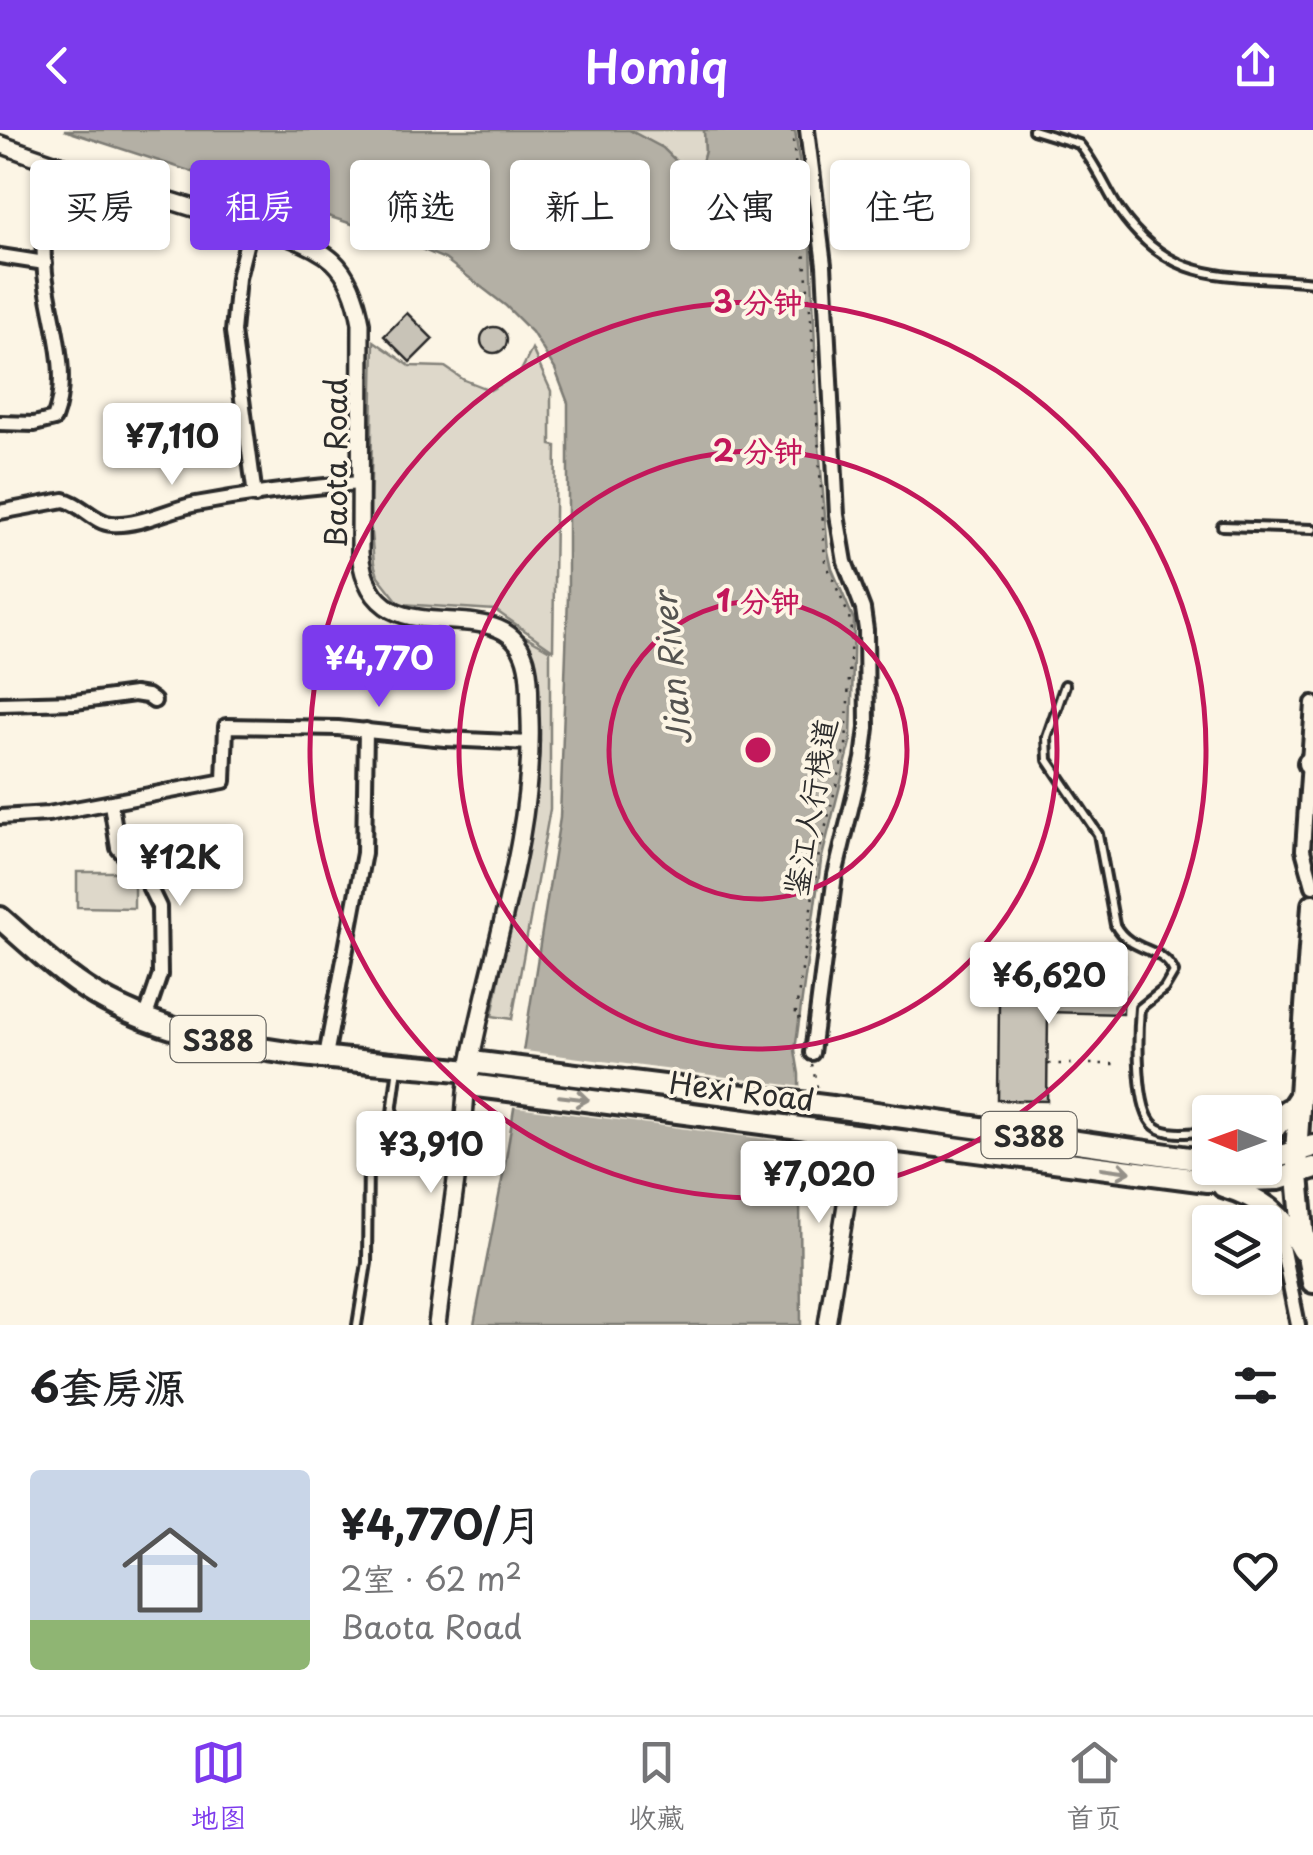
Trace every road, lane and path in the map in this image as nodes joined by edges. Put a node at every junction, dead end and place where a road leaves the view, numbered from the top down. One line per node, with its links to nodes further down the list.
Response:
1 (792, 130): 30 (path, 鉴江人行栈道)
2 (807, 130): 32 (street)
3 (1034, 130): 11 (lane)
4 (0, 144): 5 (street, Baota Road)
5 (44, 160)
6 (45, 250): 10 (street)
7 (244, 250): 14 (street)
8 (318, 250): 13 (street, Baota Road)
9 (0, 256): 10 (street)
10 (44, 264): 12 (street)
11 (1313, 282)
12 (0, 422)
13 (360, 483): 14 (street); 23 (street, Baota Road)
14 (255, 496): 15 (street)
15 (0, 512)
16 (1222, 526): 17 (lane)
17 (1313, 528)
18 (1065, 685): 42 (lane)
19 (154, 701): 21 (street)
20 (1313, 703): 24 (street)
21 (0, 704)
22 (366, 730): 23 (street); 25 (street); 33 (street)
23 (531, 743): 37 (street, Baota Road)
24 (1311, 763): 27 (street)
25 (111, 804): 26 (street); 31 (street)
26 (0, 817)
27 (1313, 886)
28 (1313, 905): 38 (main road)
29 (0, 918): 31 (main road, Hexi Road / S388)
30 (796, 1018)
31 (145, 1020): 33 (main road, Hexi Road / S388)
32 (812, 1053)
33 (326, 1056): 34 (main road, Hexi Road / S388)
34 (399, 1064): 37 (main road, Hexi Road / S388); 56 (lane)
35 (1048, 1064): 36 (path)
36 (1115, 1064)
37 (475, 1073): 43 (main road, Hexi Road / S388, one-way to 43, bridge); 44 (main road, Hexi Road / S388, bridge); 57 (street, Baota Road)
38 (1300, 1094): 39 (lane); 41 (main road); 46 (main road)
39 (1282, 1106)
40 (1024, 1113): 44 (path)
41 (1282, 1120)
42 (1192, 1131)
43 (851, 1135): 44 (main road, Hexi Road / S388); 58 (street)
44 (1057, 1141): 45 (main road, Hexi Road / S388); 48 (main road, Hexi Road / S388)
45 (1084, 1143): 47 (main road, Hexi Road / S388); 48 (main road)
46 (1305, 1150): 50 (main road)
47 (1192, 1163)
48 (1081, 1165): 49 (main road, Hexi Road / S388, one-way to 49)
49 (1192, 1166)
50 (1305, 1172): 55 (main road)
51 (1230, 1185): 52 (main road)
52 (1264, 1205)
53 (1282, 1218): 55 (main road)
54 (1282, 1246): 59 (street)
55 (1311, 1272)
56 (357, 1325)
57 (437, 1325)
58 (826, 1325)
59 (1298, 1325)

